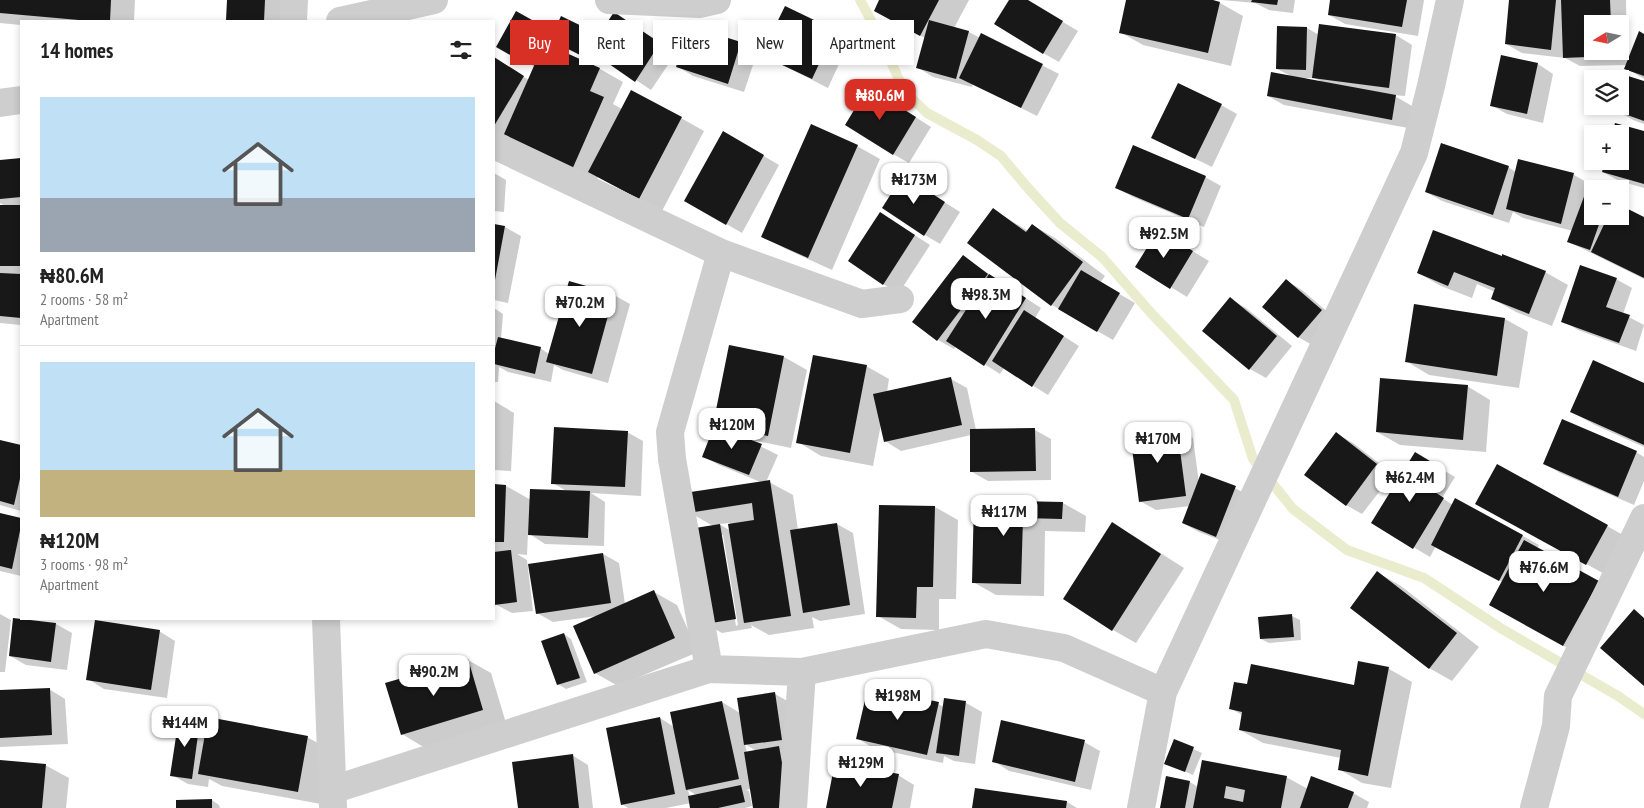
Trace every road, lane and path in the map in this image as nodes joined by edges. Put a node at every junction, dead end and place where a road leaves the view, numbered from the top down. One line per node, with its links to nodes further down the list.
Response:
1 (294, 0): 6 (street)
2 (434, 0): 7 (street)
3 (609, 0): 4 (street)
4 (717, 0)
5 (1450, 0): 17 (street)
6 (293, 20)
7 (344, 20)
8 (20, 100): 9 (street)
9 (0, 103)
10 (495, 145): 11 (street)
11 (721, 253): 12 (street); 15 (street)
12 (900, 299)
13 (1644, 518): 21 (street)
14 (326, 620): 18 (street)
15 (709, 669): 16 (street); 18 (street)
16 (802, 672): 17 (street); 19 (street)
17 (1163, 692): 20 (street)
18 (333, 799)
19 (793, 808)
20 (1141, 808)
21 (1534, 808)

